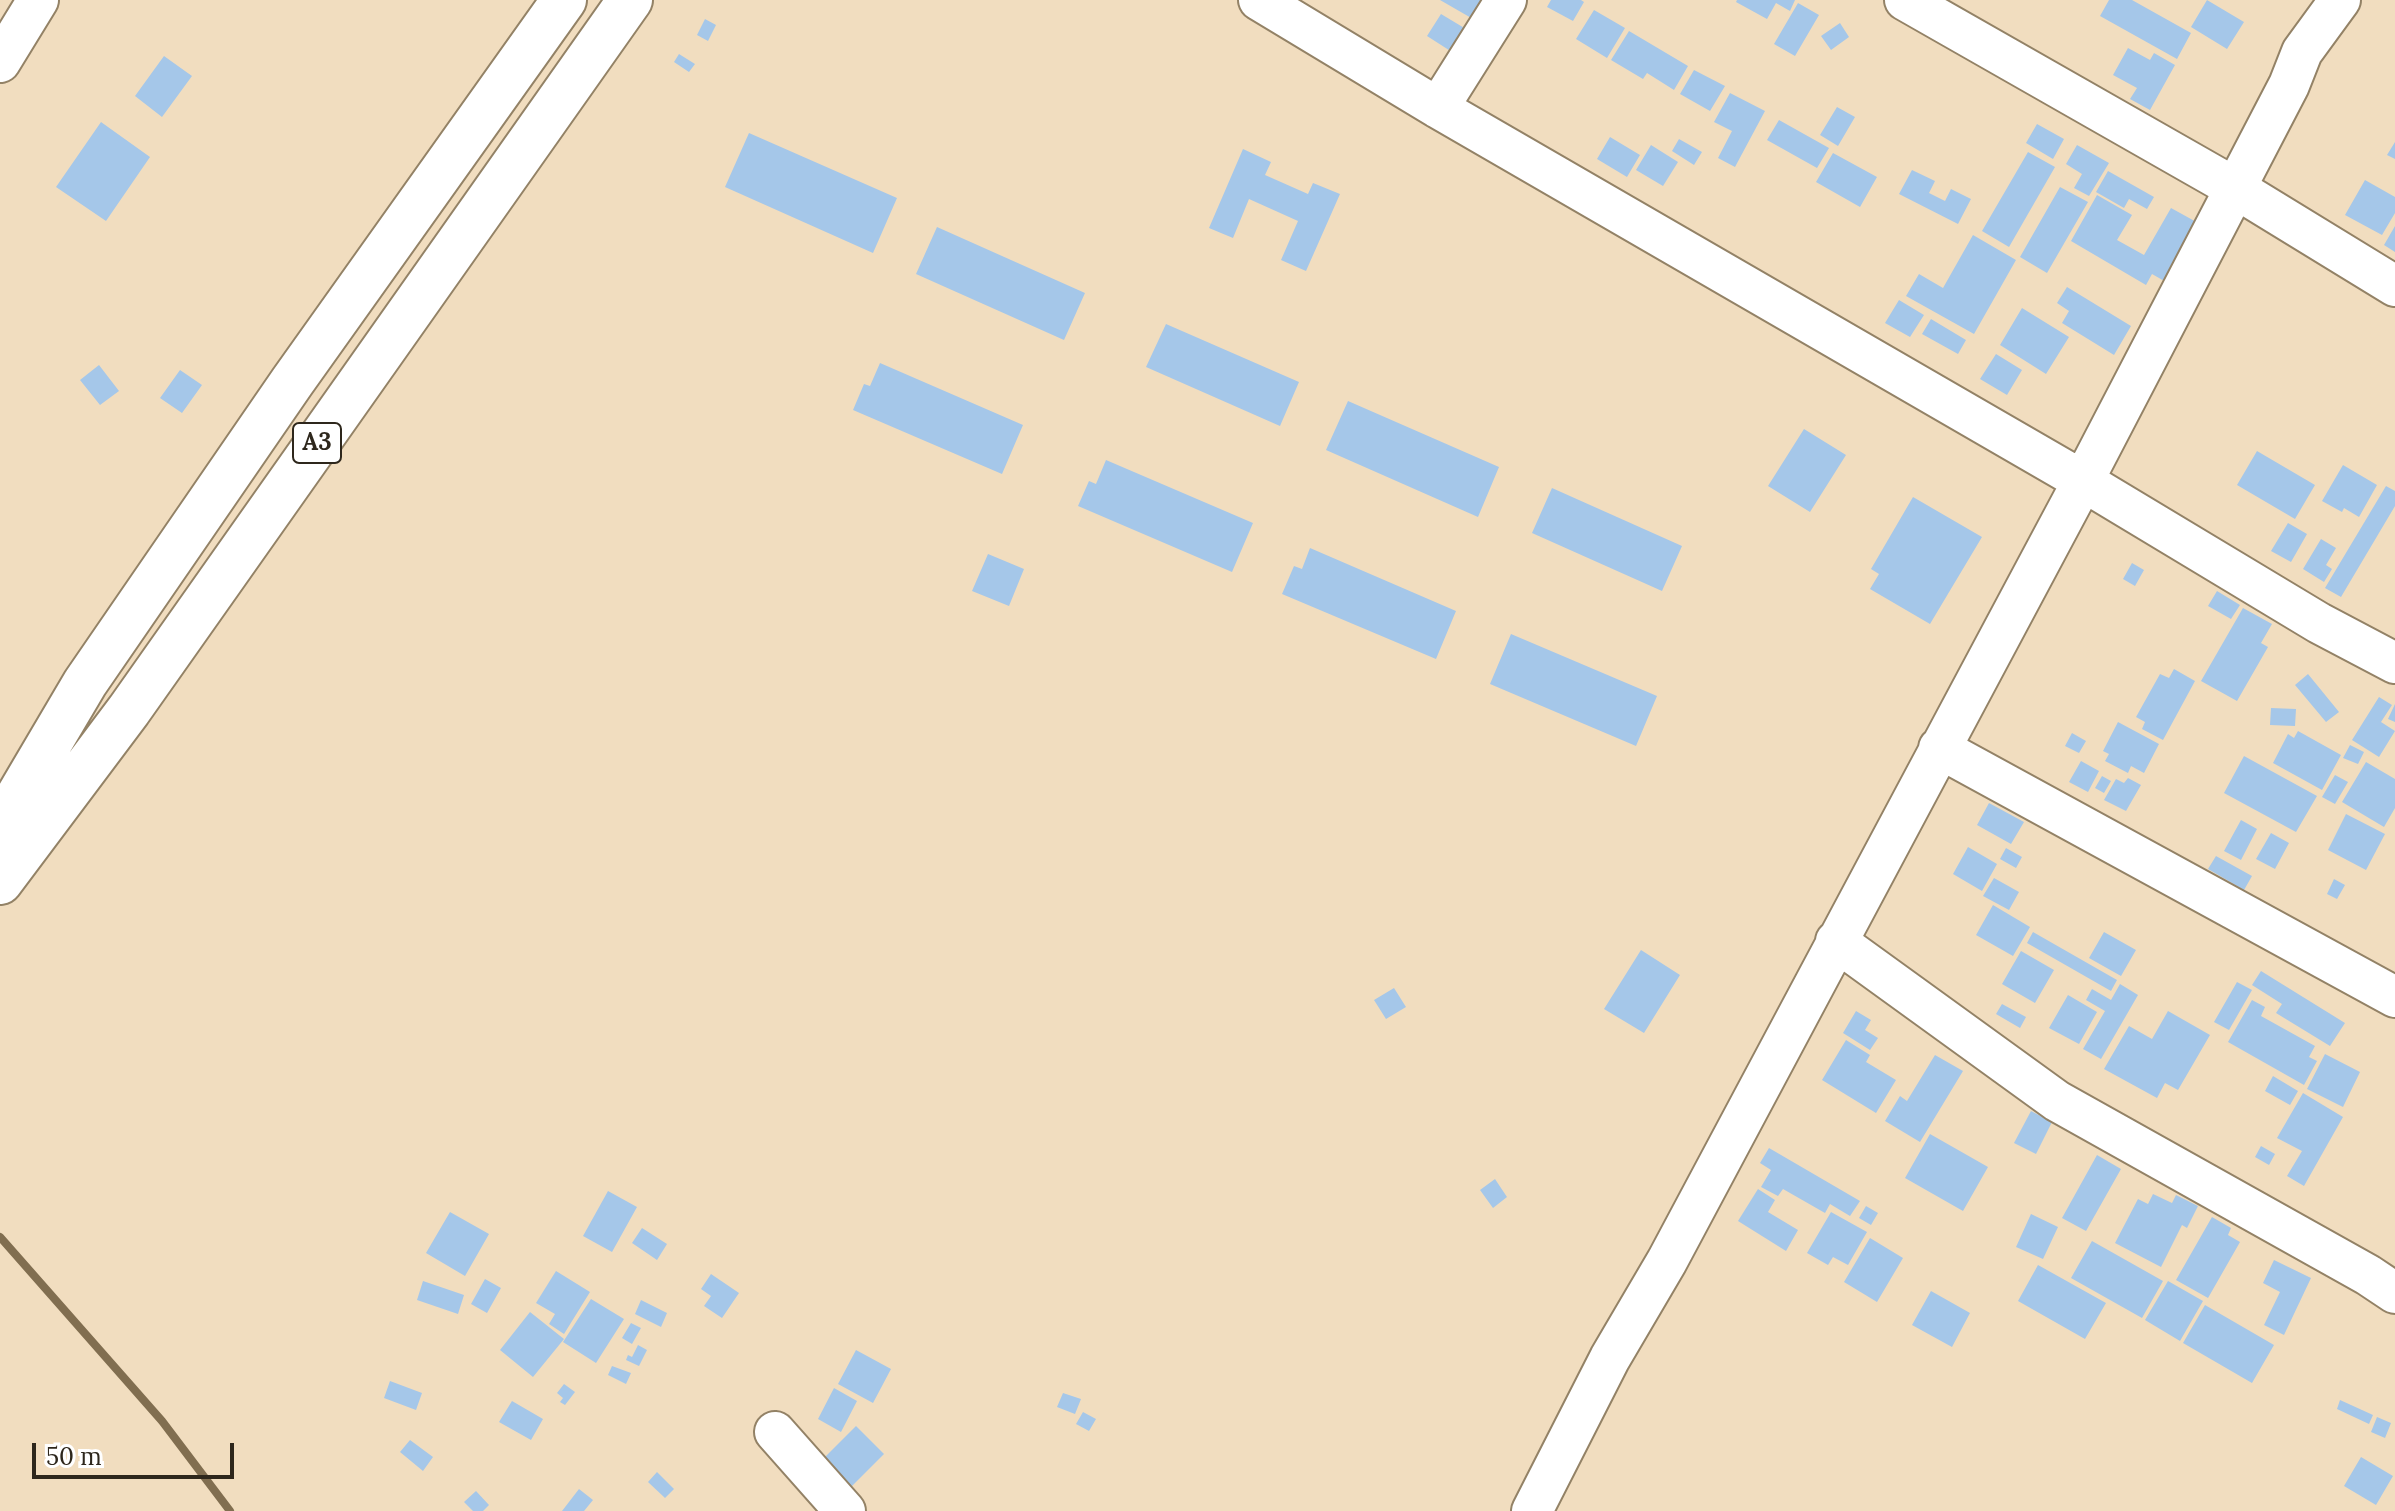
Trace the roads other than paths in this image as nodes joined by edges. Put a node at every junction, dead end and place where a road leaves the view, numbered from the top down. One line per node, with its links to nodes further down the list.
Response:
1 (38, 0): 8 (street)
2 (564, 0): 15 (highway, A3)
3 (630, 0): 16 (highway, A3)
4 (1259, 0): 9 (street)
5 (1506, 0): 9 (street)
6 (1905, 0): 10 (street)
7 (2340, 0): 10 (street)
8 (0, 62)
9 (1438, 108): 12 (street)
10 (2235, 188): 11 (street); 12 (street)
11 (2395, 286)
12 (2083, 481): 13 (street); 14 (street)
13 (2395, 663)
14 (1939, 748): 17 (street); 18 (street)
15 (0, 827)
16 (0, 882)
17 (1836, 941): 19 (street); 22 (street)
18 (2395, 997)
19 (2395, 1293)
20 (775, 1432): 21 (street)
21 (845, 1511)
22 (1532, 1511)

